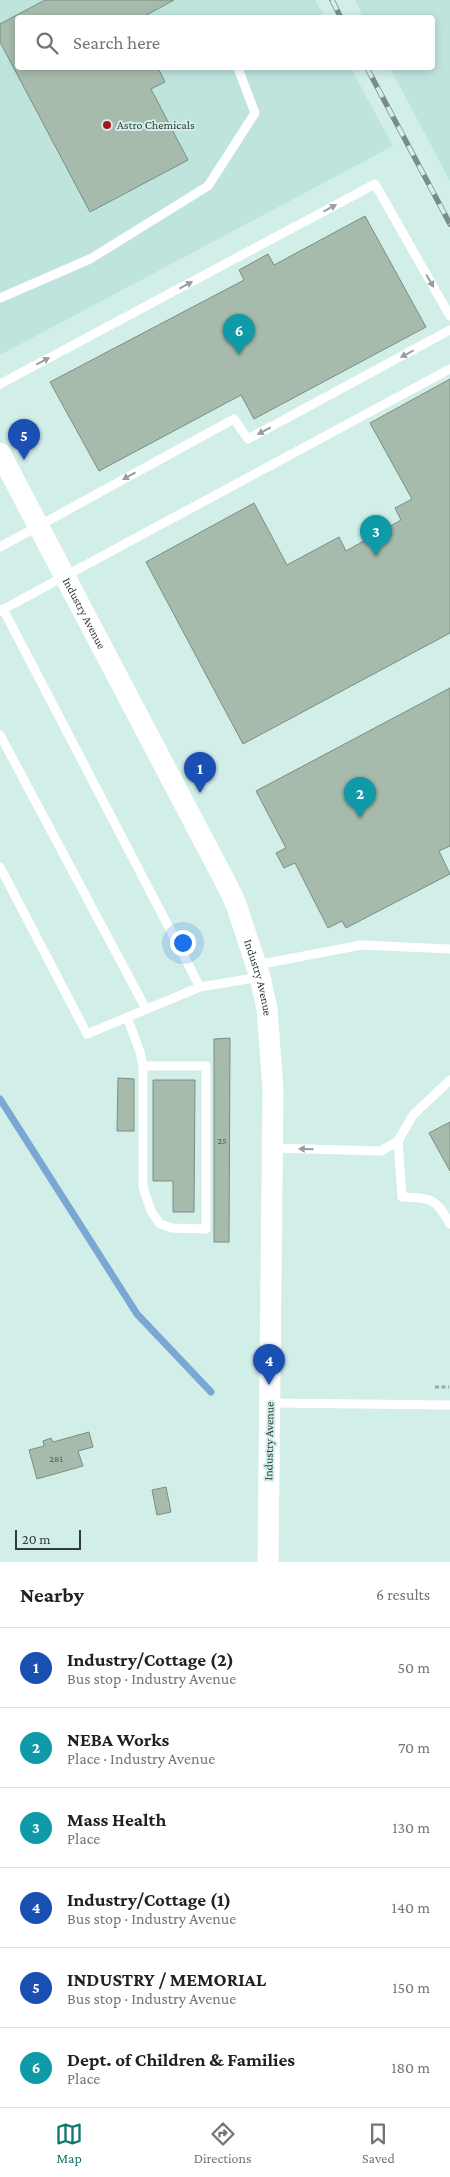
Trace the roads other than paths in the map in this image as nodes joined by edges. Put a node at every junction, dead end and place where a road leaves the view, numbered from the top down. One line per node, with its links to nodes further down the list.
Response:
1 (239, 70): 2 (lane)
2 (0, 298)
3 (450, 316): 6 (lane, one-way to 3)
4 (450, 330): 8 (lane, one-way to 8)
5 (450, 369): 10 (lane)
6 (0, 384)
7 (0, 453): 8 (street, Industry Avenue)
8 (38, 527): 9 (lane); 10 (street, Industry Avenue)
9 (0, 547)
10 (64, 576): 11 (lane); 15 (street, Industry Avenue)
11 (2, 610): 16 (lane)
12 (0, 735): 17 (lane)
13 (0, 867): 18 (lane)
14 (450, 949): 15 (lane)
15 (258, 971): 16 (lane); 22 (street, Industry Avenue)
16 (200, 987): 17 (lane)
17 (146, 1009): 18 (lane)
18 (127, 1017): 19 (lane)
19 (143, 1066): 19 (lane)
20 (450, 1080): 21 (lane)
21 (398, 1141): 22 (lane, one-way to 22); 23 (lane)
22 (272, 1148): 24 (street, Industry Avenue)
23 (450, 1224)
24 (269, 1402): 25 (lane); 26 (street, Industry Avenue)
25 (450, 1405)
26 (268, 1562)

